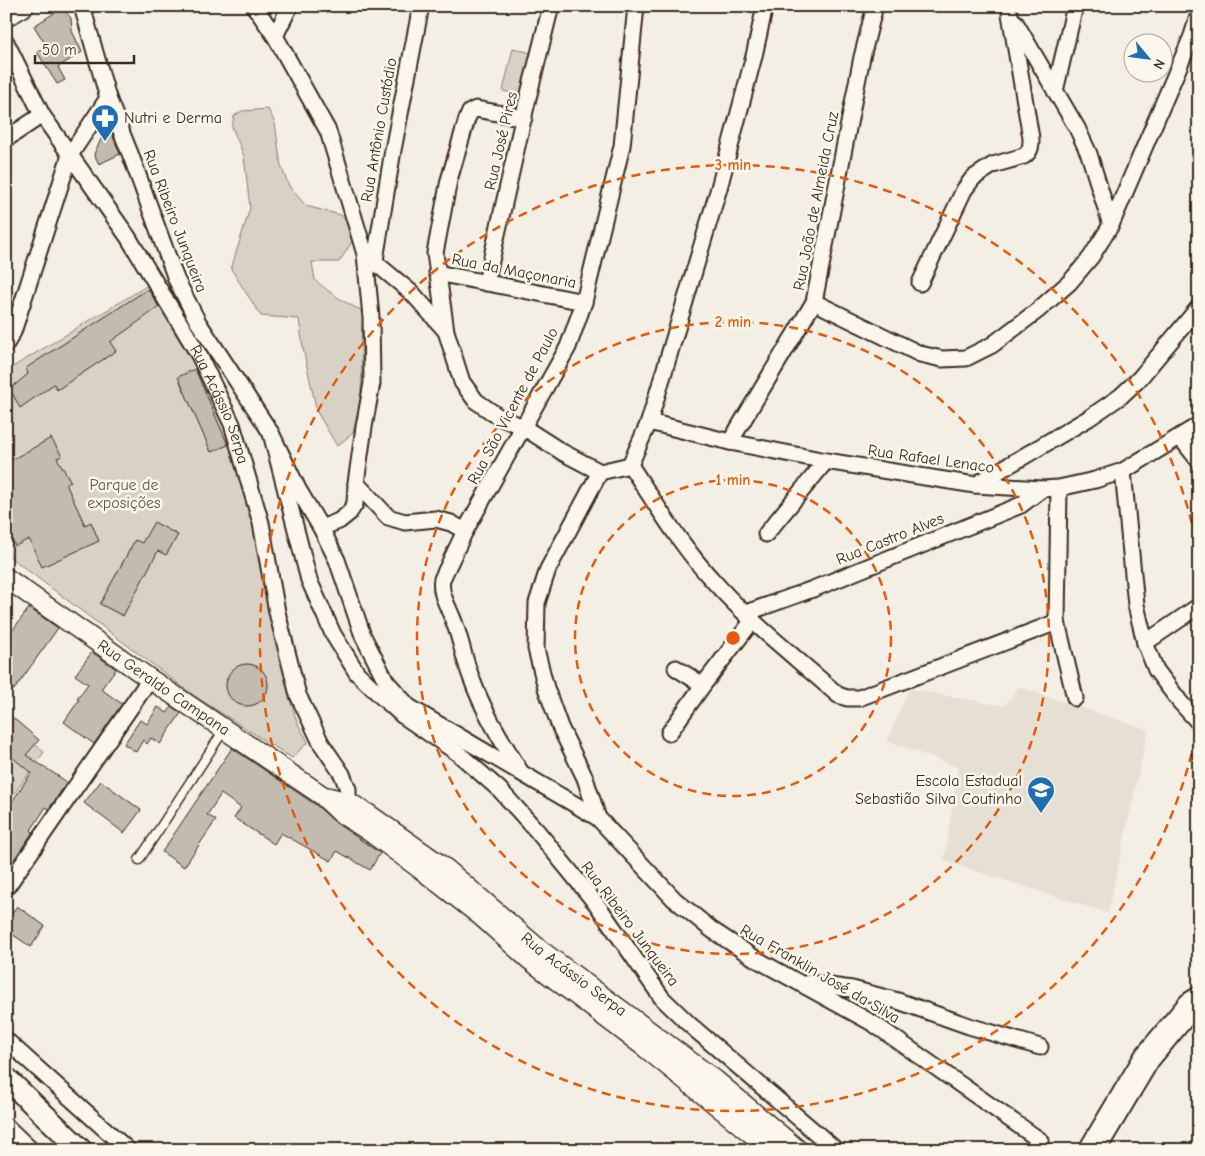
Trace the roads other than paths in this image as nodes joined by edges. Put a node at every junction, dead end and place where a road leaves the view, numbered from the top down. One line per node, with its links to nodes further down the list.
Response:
1 (24, 6): 13 (street)
2 (82, 6): 17 (street, Rua Ribeiro Junqueira)
3 (254, 6): 14 (street)
4 (290, 6): 14 (street)
5 (421, 6): 23 (street, Rua Antônio Custódio)
6 (551, 6): 19 (street, Rua José Pires)
7 (636, 6): 27 (street, Rua São Vicente de Paulo)
8 (765, 6): 32 (street)
9 (875, 6): 28 (street, Rua João de Almeida Cruz)
10 (1075, 6): 16 (street)
11 (1007, 10): 16 (street); 26 (street)
12 (1199, 13): 22 (street)
13 (6, 17)
14 (275, 36): 23 (street)
15 (6, 42): 18 (street, Rua Acássio Serpa)
16 (1055, 91): 22 (street)
17 (108, 98): 21 (street); 35 (street, Rua Ribeiro Junqueira)
18 (42, 114): 20 (street); 21 (street, Rua Acássio Serpa)
19 (524, 118): 24 (street); 25 (street, Rua José Pires)
20 (6, 139)
21 (70, 155): 31 (street); 64 (street, Rua Acássio Serpa)
22 (1111, 225): 28 (street)
23 (370, 257): 30 (street); 43 (street)
24 (437, 273): 25 (street, Rua da Maçonaria); 30 (street)
25 (486, 284): 27 (street, Rua da Maçonaria)
26 (920, 284)
27 (584, 302): 34 (street, Rua São Vicente de Paulo)
28 (814, 302): 37 (street, Rua João de Almeida Cruz)
29 (1199, 307): 44 (street)
30 (446, 331): 34 (street)
31 (6, 344)
32 (649, 422): 37 (street, Rua Rafael Lenaco); 40 (street)
33 (1199, 425): 36 (street, Rua Rafael Lenaco)
34 (523, 427): 42 (street); 48 (street, Rua São Vicente de Paulo)
35 (271, 433): 47 (street); 59 (street)
36 (1180, 437): 39 (street); 41 (street, Rua Rafael Lenaco)
37 (730, 442): 38 (street, Rua Rafael Lenaco)
38 (826, 461): 44 (street, Rua Rafael Lenaco); 49 (street)
39 (1199, 461)
40 (630, 465): 42 (street); 52 (street)
41 (1123, 471): 45 (street, Rua Rafael Lenaco); 54 (street)
42 (600, 472): 65 (street)
43 (356, 483): 47 (street); 48 (street)
44 (975, 485): 46 (street, Rua Rafael Lenaco)
45 (1059, 488): 46 (street, Rua Rafael Lenaco); 53 (street)
46 (1042, 489): 52 (street, Rua Castro Alves)
47 (321, 528): 59 (street)
48 (465, 531): 63 (street, Rua São Vicente de Paulo)
49 (766, 534)
50 (6, 578): 56 (street, Rua Geraldo Campana)
51 (1199, 606): 54 (street)
52 (750, 617): 53 (street); 57 (street)
53 (1058, 622): 58 (street)
54 (1145, 642): 60 (street)
55 (676, 668): 57 (street)
56 (150, 679): 61 (street, Rua Geraldo Campana); 67 (street)
57 (703, 685): 62 (street)
58 (1075, 698)
59 (406, 711): 63 (street); 81 (street, Rua Ribeiro Junqueira)
60 (1199, 723)
61 (224, 730): 64 (street, Rua Geraldo Campana); 66 (lane)
62 (669, 733)
63 (520, 772): 65 (street)
64 (345, 808): 71 (street, Rua Acássio Serpa)
65 (598, 818): 68 (street, Rua Franklin José da Silva)
66 (138, 860)
67 (6, 888)
68 (797, 981): 72 (street); 75 (street, Rua Franklin José da Silva)
69 (1199, 1000): 82 (highway)
70 (6, 1040): 78 (street)
71 (651, 1042): 79 (street, Rua Acássio Serpa); 80 (street, Rua Acássio Serpa)
72 (1040, 1047)
73 (9, 1087): 77 (main road)
74 (6, 1126): 76 (street)
75 (1041, 1141)
76 (31, 1150)
77 (81, 1150)
78 (128, 1150)
79 (772, 1150)
80 (798, 1150)
81 (836, 1150)
82 (1092, 1150)

